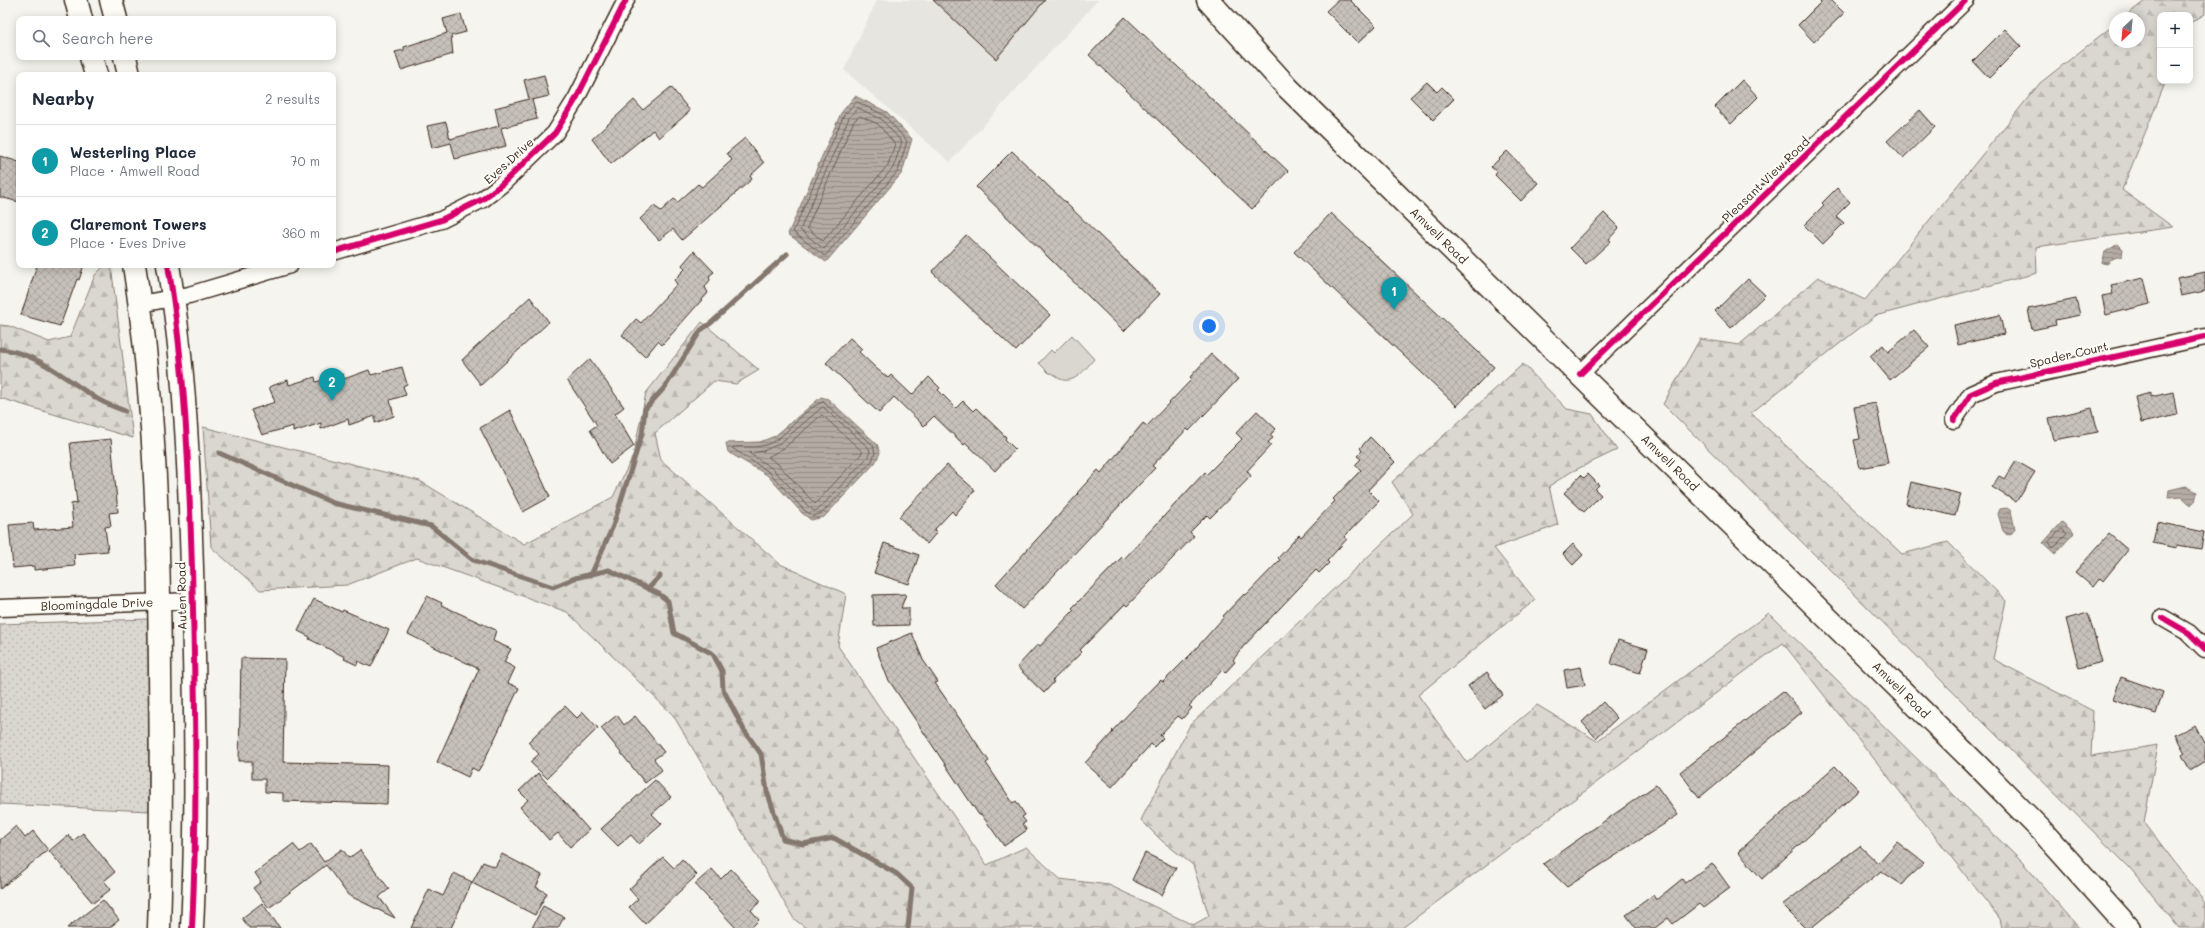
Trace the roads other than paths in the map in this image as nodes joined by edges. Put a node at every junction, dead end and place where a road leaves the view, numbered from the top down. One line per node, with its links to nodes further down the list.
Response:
1 (76, 0): 6 (street)
2 (111, 0): 7 (street)
3 (626, 0): 12 (street, Eves Drive)
4 (1208, 0): 19 (street, Amwell Road)
5 (1966, 0): 19 (street, Pleasant View Road)
6 (80, 16)
7 (115, 16)
8 (93, 60): 10 (street)
9 (126, 60): 11 (street)
10 (95, 72)
11 (129, 72)
12 (336, 251)
13 (134, 268): 17 (street, Auten Road)
14 (168, 268): 16 (street, Auten Road)
15 (280, 268): 16 (street)
16 (173, 299): 17 (street); 21 (street, Auten Road)
17 (140, 304): 22 (street, Auten Road)
18 (2205, 337): 20 (street, Spader Court)
19 (1580, 374): 28 (street, Amwell Road)
20 (1954, 420)
21 (193, 601): 22 (street, Bloomingdale Drive); 27 (street, Auten Road)
22 (160, 603): 23 (street, Bloomingdale Drive); 26 (street, Auten Road)
23 (0, 608)
24 (2164, 618): 25 (street)
25 (2205, 649)
26 (159, 928)
27 (192, 928)
28 (2130, 928)

